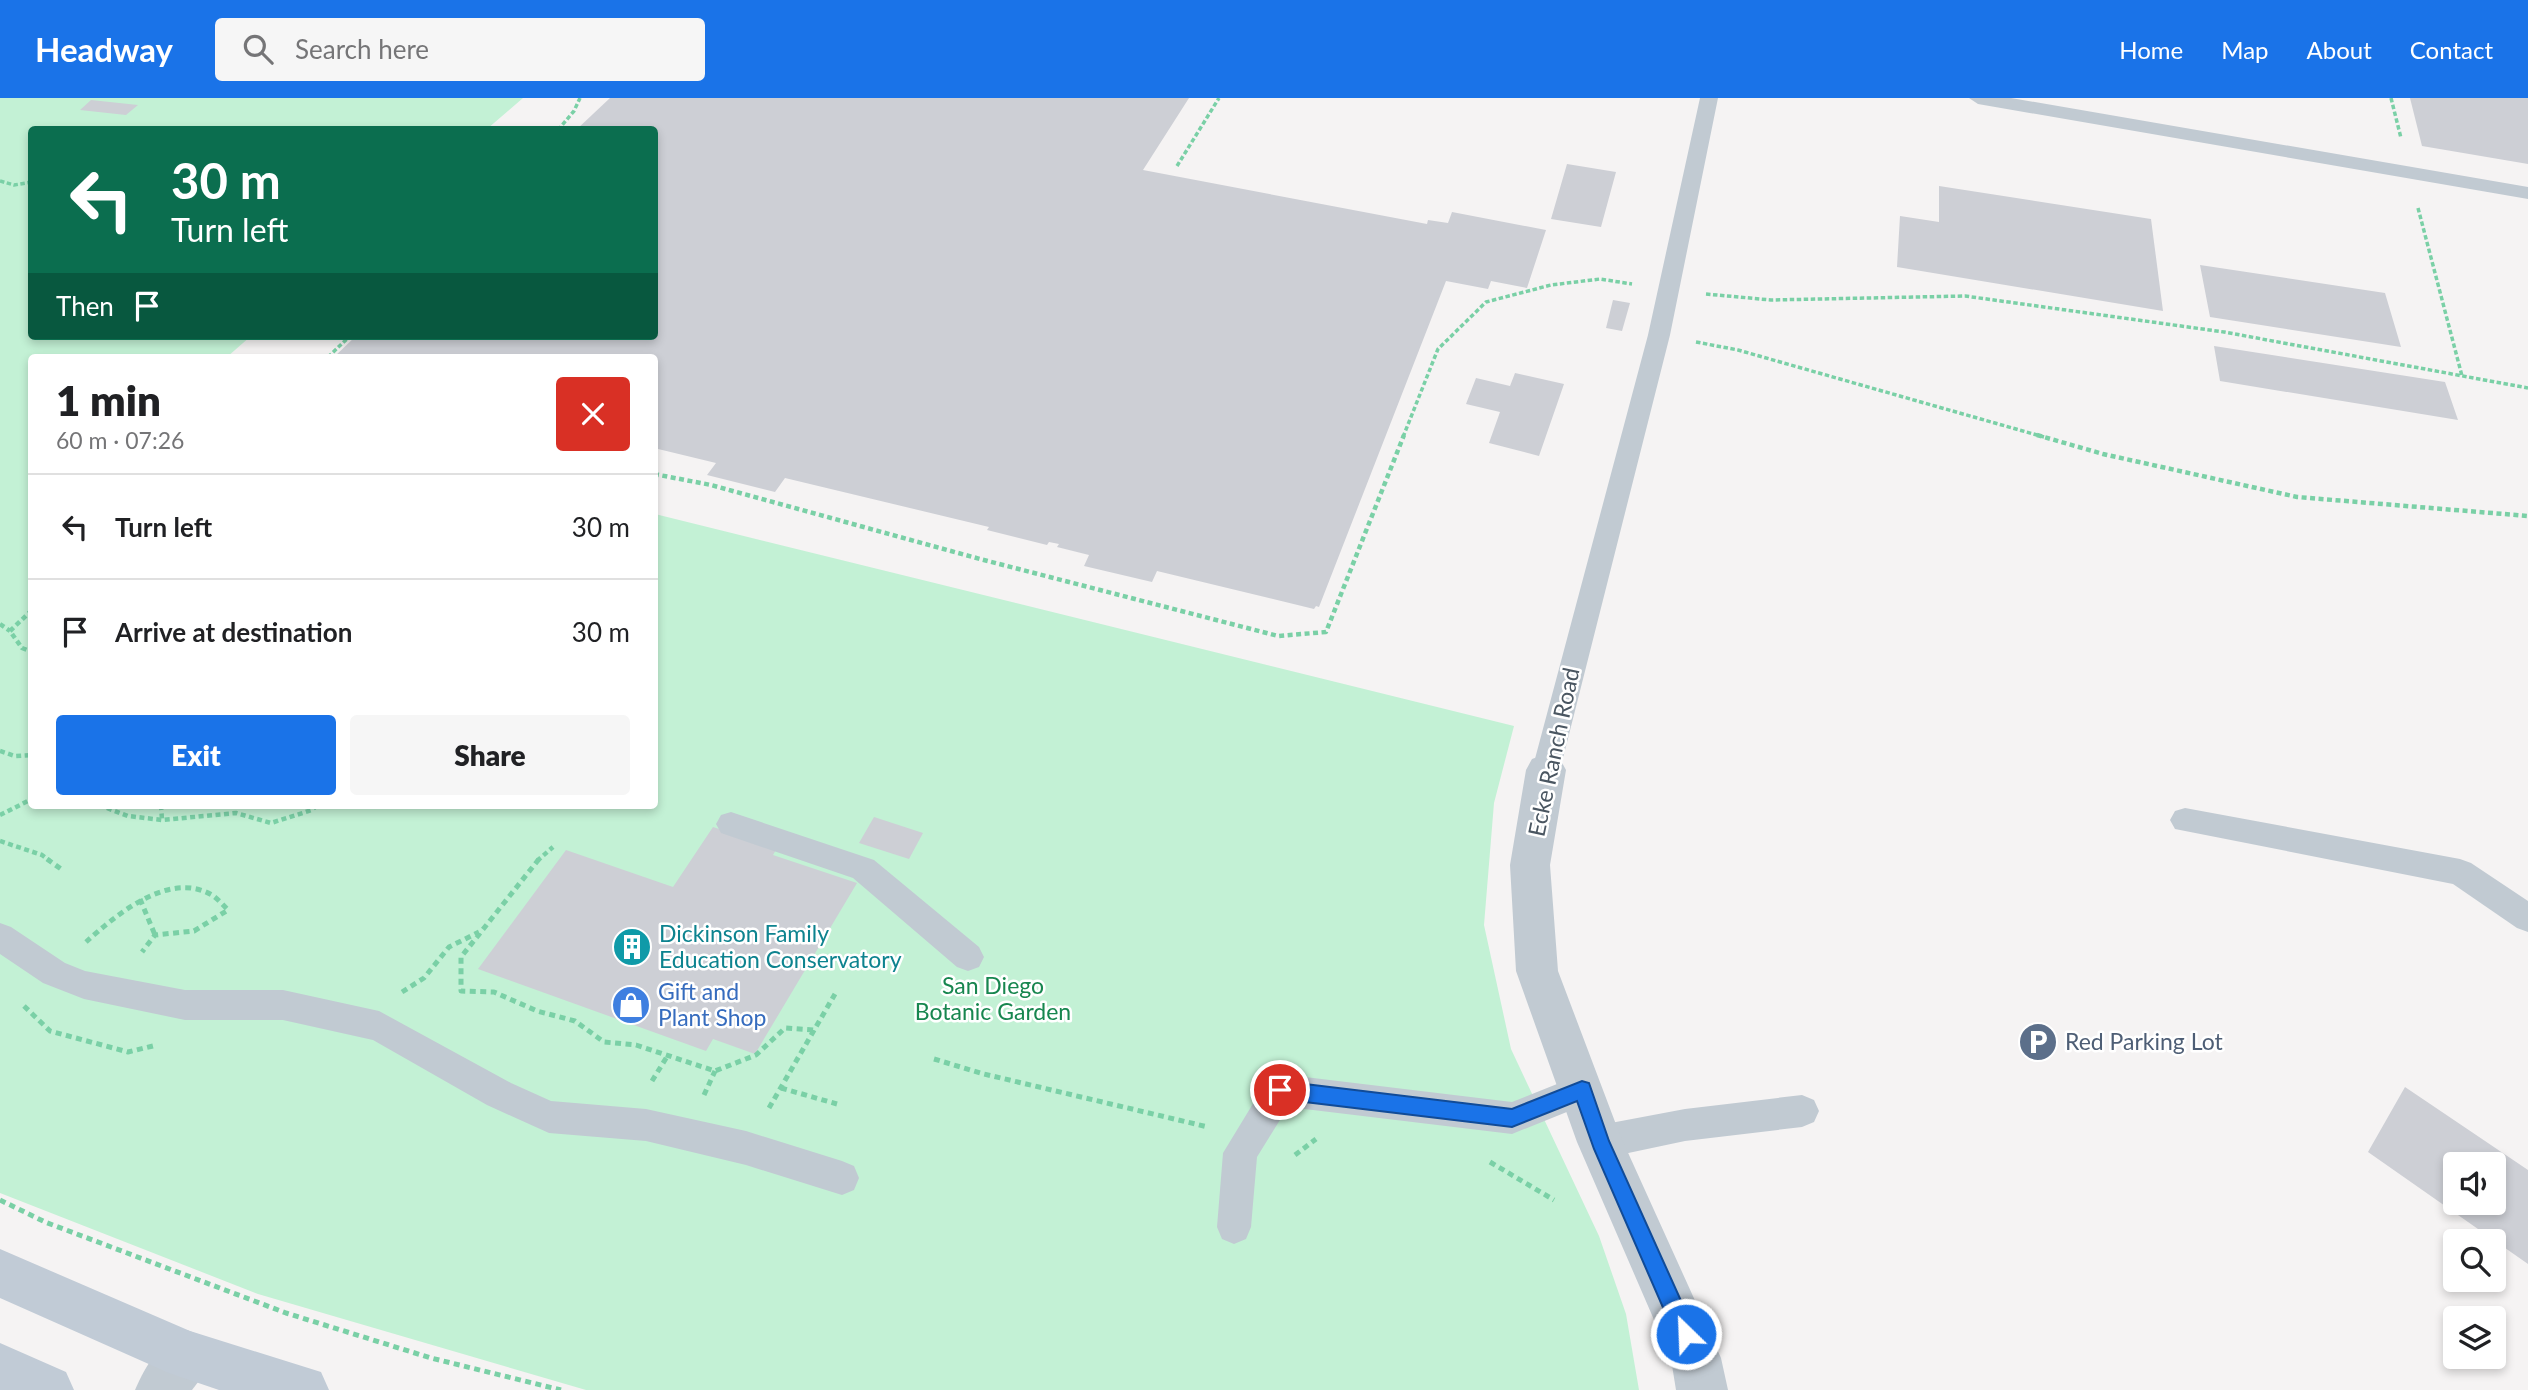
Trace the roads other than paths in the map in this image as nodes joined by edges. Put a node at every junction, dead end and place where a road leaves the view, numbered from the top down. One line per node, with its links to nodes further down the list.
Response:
1 (1709, 98): 4 (lane, Ecke Ranch Road)
2 (1978, 98): 3 (lane)
3 (2528, 193)
4 (1546, 770): 10 (street, Ecke Ranch Road)
5 (2185, 820): 7 (lane)
6 (731, 824): 9 (lane)
7 (2528, 918)
8 (0, 937): 13 (lane)
9 (968, 957)
10 (1582, 1090): 12 (street, Ecke Ranch Road); 14 (lane)
11 (1802, 1111): 12 (lane)
12 (1600, 1142): 20 (street, Ecke Ranch Road)
13 (842, 1178)
14 (1234, 1227)
15 (0, 1273): 17 (main road)
16 (0, 1368): 18 (main road)
17 (174, 1373): 19 (main road)
18 (48, 1390)
19 (303, 1390)
20 (1702, 1390)

